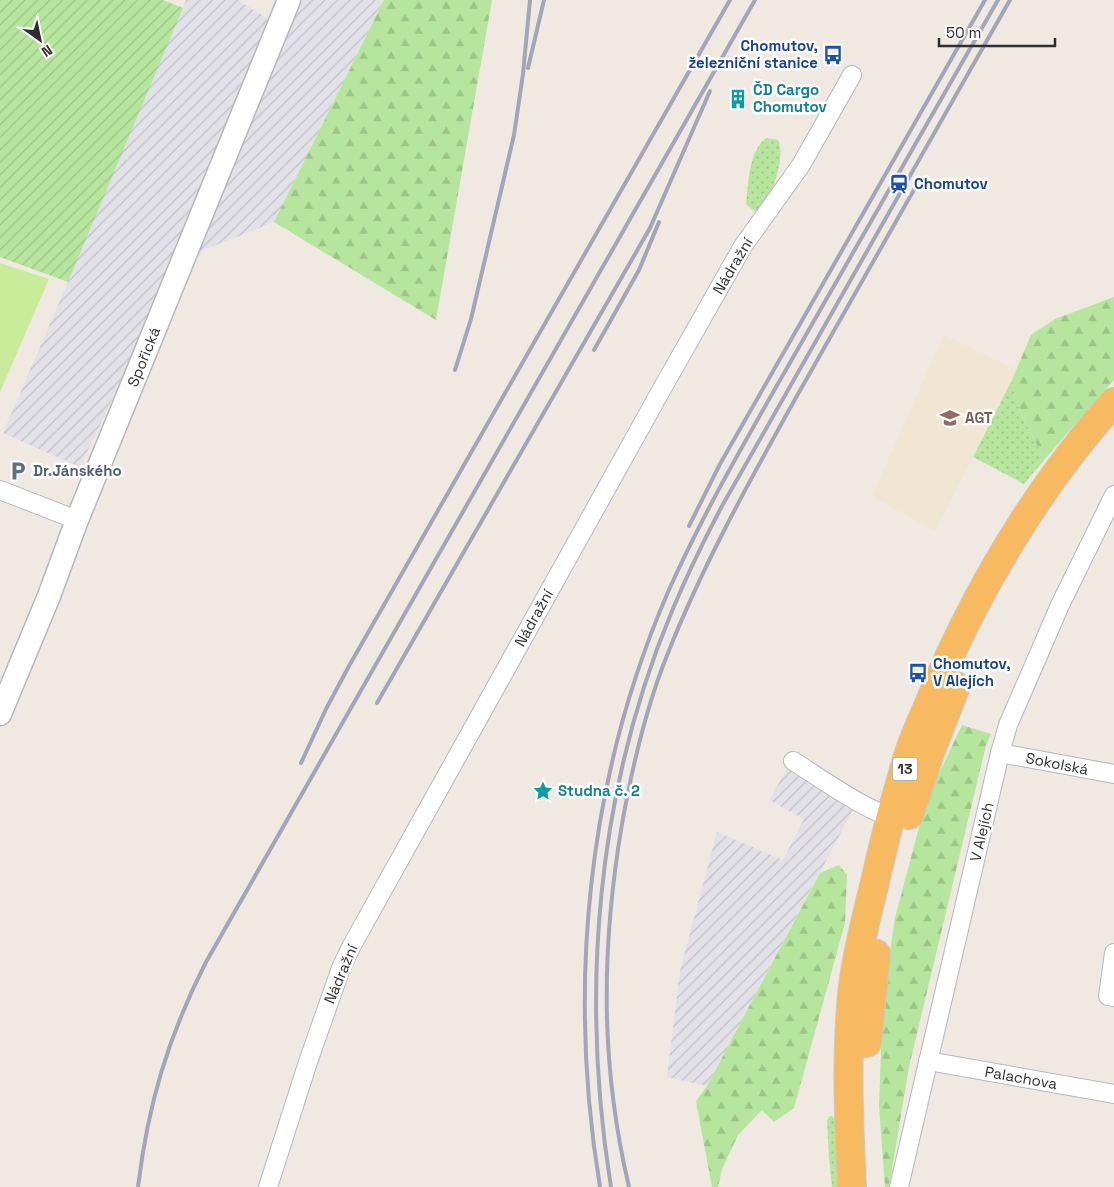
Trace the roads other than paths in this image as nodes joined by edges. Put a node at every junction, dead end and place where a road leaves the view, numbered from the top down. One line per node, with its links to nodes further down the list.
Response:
1 (289, 0): 7 (street, Spořická)
2 (852, 75): 17 (street, Nádražní)
3 (1114, 402): 12 (highway, 13)
4 (1114, 430): 12 (highway, 13)
5 (0, 490): 7 (street)
6 (1114, 495): 9 (street, V Alejích)
7 (77, 520): 8 (street, Spořická)
8 (1, 711)
9 (1000, 753): 11 (street, Sokolská); 15 (street, V Alejích)
10 (793, 761): 12 (street)
11 (1114, 774)
12 (898, 820): 18 (highway, 13); 19 (highway, 13)
13 (1114, 953): 14 (street)
14 (1114, 997)
15 (928, 1061): 16 (street, Palachova); 20 (street, V Alejích)
16 (1114, 1094)
17 (268, 1187)
18 (852, 1187)
19 (870, 1187)
20 (899, 1187)

